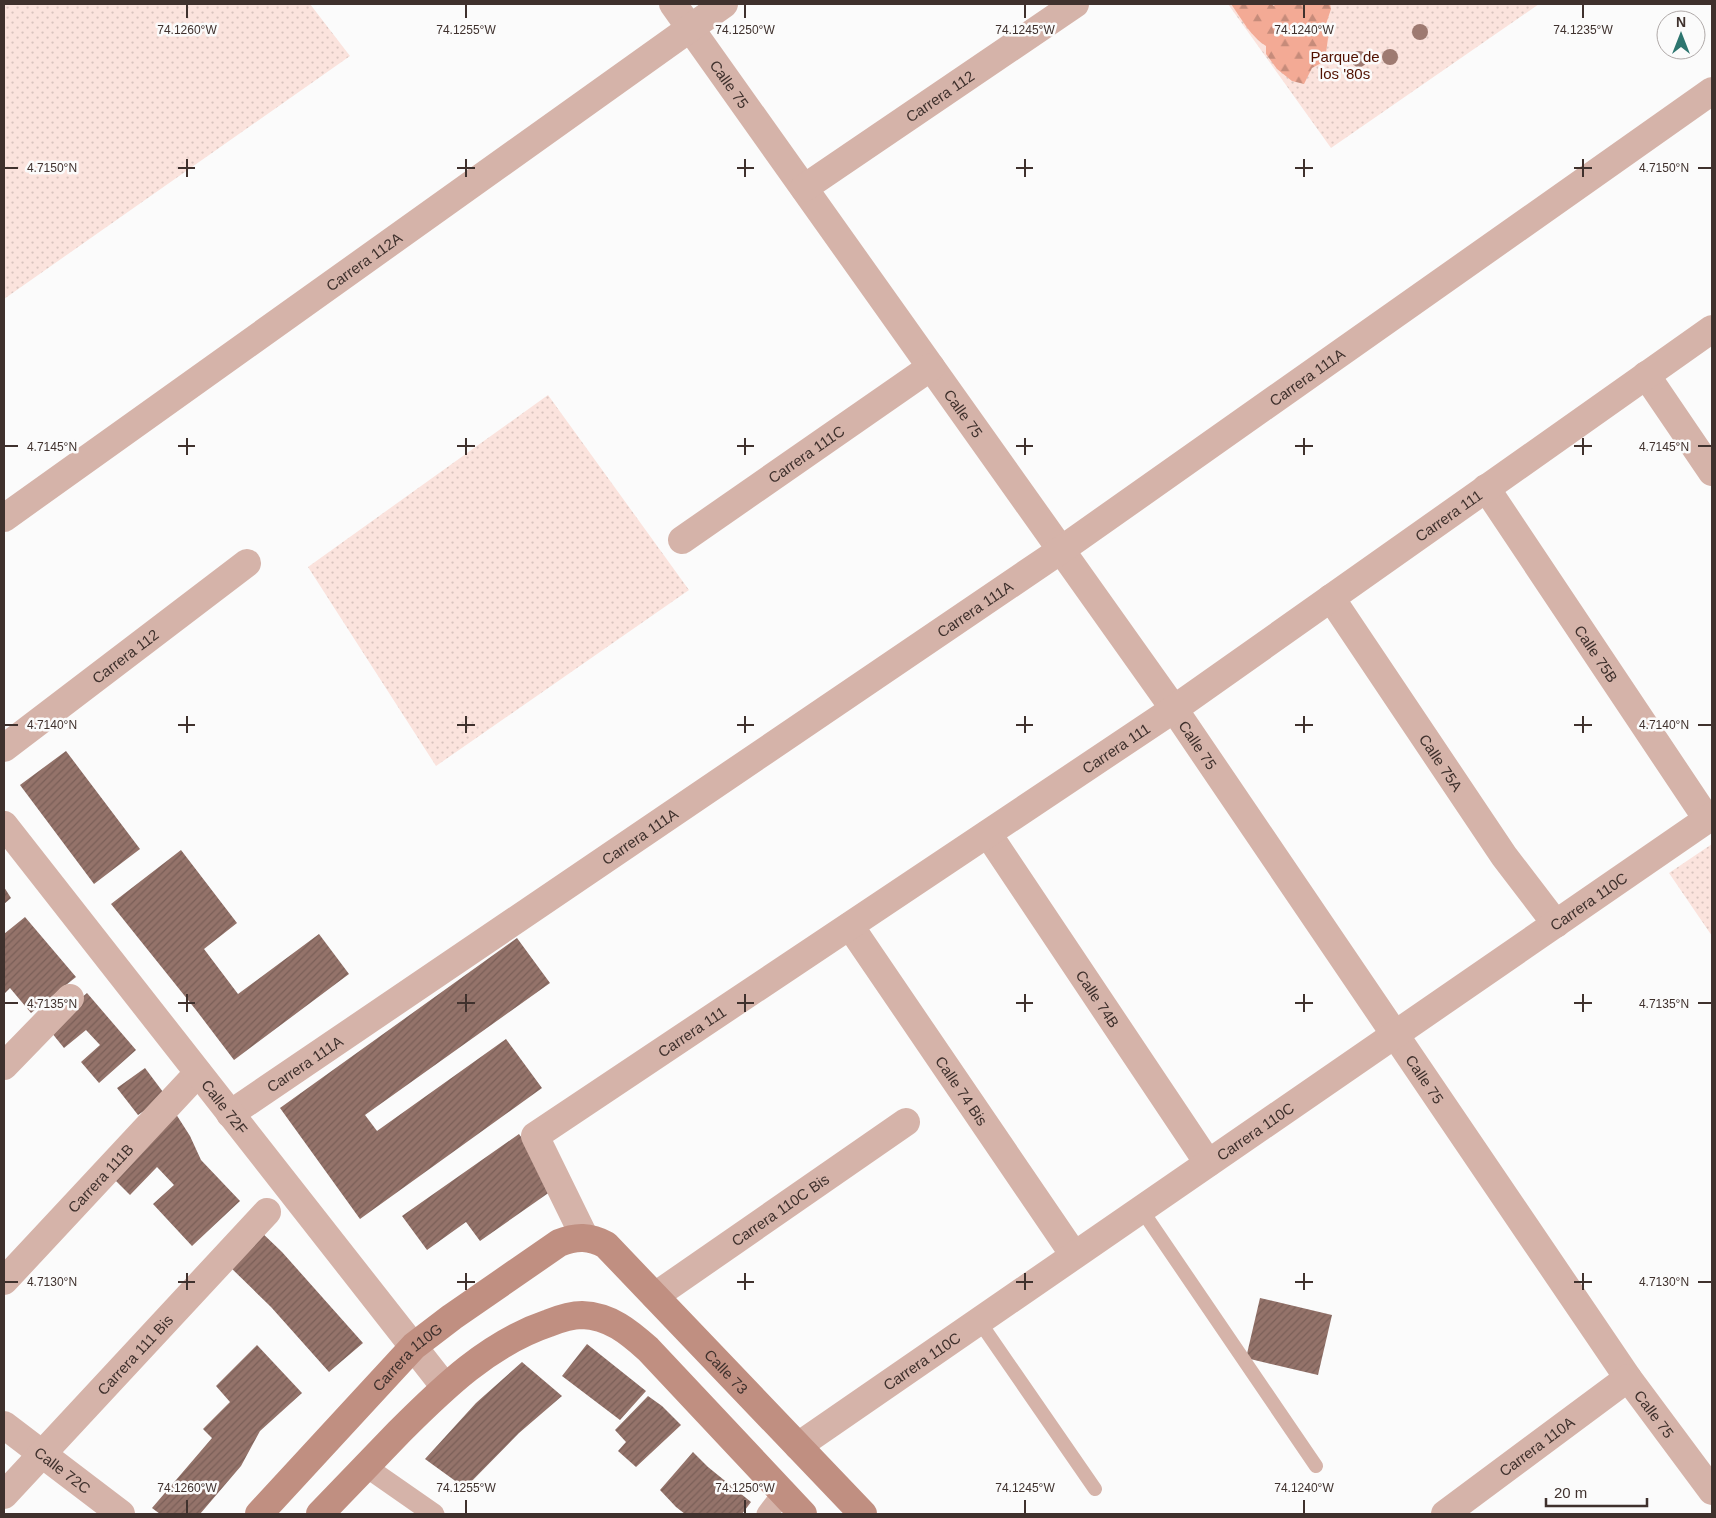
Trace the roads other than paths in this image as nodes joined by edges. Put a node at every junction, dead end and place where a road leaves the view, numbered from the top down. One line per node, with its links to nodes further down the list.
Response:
1 (673, 4): 4 (street, Calle 75)
2 (724, 4): 4 (street, Carrera 112A)
3 (1075, 4): 6 (street, Carrera 112)
4 (690, 27): 6 (street, Calle 75); 12 (street, Carrera 112A)
5 (1712, 91): 14 (street, Carrera 111A)
6 (804, 188): 8 (street, Calle 75)
7 (1712, 329): 9 (street, Carrera 111)
8 (931, 367): 13 (street, Carrera 111C); 14 (street, Calle 75)
9 (1646, 375): 10 (street); 11 (street, Carrera 111)
10 (1712, 472)
11 (1486, 488): 16 (street, Carrera 111); 19 (street, Calle 75B)
12 (4, 518)
13 (682, 540)
14 (1061, 550): 17 (street, Calle 75); 28 (street, Carrera 111A)
15 (247, 563): 18 (street, Carrera 112)
16 (1331, 598): 17 (street, Carrera 111); 22 (street, Calle 75A)
17 (1174, 709): 21 (street, Carrera 111); 25 (street, Calle 75)
18 (4, 748)
19 (1710, 818): 22 (street, Carrera 110C)
20 (4, 825): 27 (street, Calle 72F)
21 (988, 834): 23 (street, Carrera 111); 30 (street, Calle 74B)
22 (1556, 924): 25 (street, Carrera 110C)
23 (850, 926): 33 (street, Carrera 111); 34 (street, Calle 74 Bis)
24 (70, 998): 26 (street)
25 (1394, 1034): 30 (street, Carrera 110C); 39 (street, Calle 75)
26 (4, 1066)
27 (198, 1073): 28 (street, Calle 72F); 35 (street, Carrera 111B)
28 (230, 1114): 38 (street, Calle 72F)
29 (906, 1122): 36 (street, Carrera 110C Bis)
30 (1208, 1163): 31 (street, Carrera 110C)
31 (1141, 1209): 34 (street, Carrera 110C); 45 (lane)
32 (267, 1212): 43 (street, Carrera 111 Bis)
33 (585, 1238): 36 (main road, Calle 73); 38 (main road, Carrera 110G)
34 (1074, 1255): 37 (street, Carrera 110C)
35 (4, 1282)
36 (655, 1296): 42 (main road, Calle 73)
37 (979, 1321): 42 (street, Carrera 110C); 46 (lane)
38 (414, 1346): 40 (street, Calle 72F); 51 (main road, Carrera 110G)
39 (1628, 1378): 47 (street, Calle 75); 57 (street, Carrera 110A)
40 (445, 1387): 44 (main road); 48 (main road)
41 (4, 1425): 43 (street, Calle 72C)
42 (798, 1446): 56 (main road, Calle 73)
43 (43, 1455): 49 (street, Carrera 111 Bis); 50 (street, Calle 72C)
44 (366, 1466): 52 (main road); 53 (street)
45 (1316, 1466)
46 (1095, 1489)
47 (1712, 1491)
48 (783, 1492): 54 (street); 55 (main road)
49 (4, 1495)
50 (121, 1514)
51 (259, 1514)
52 (320, 1514)
53 (434, 1514)
54 (767, 1514)
55 (803, 1514)
56 (863, 1514)
57 (1445, 1514)

